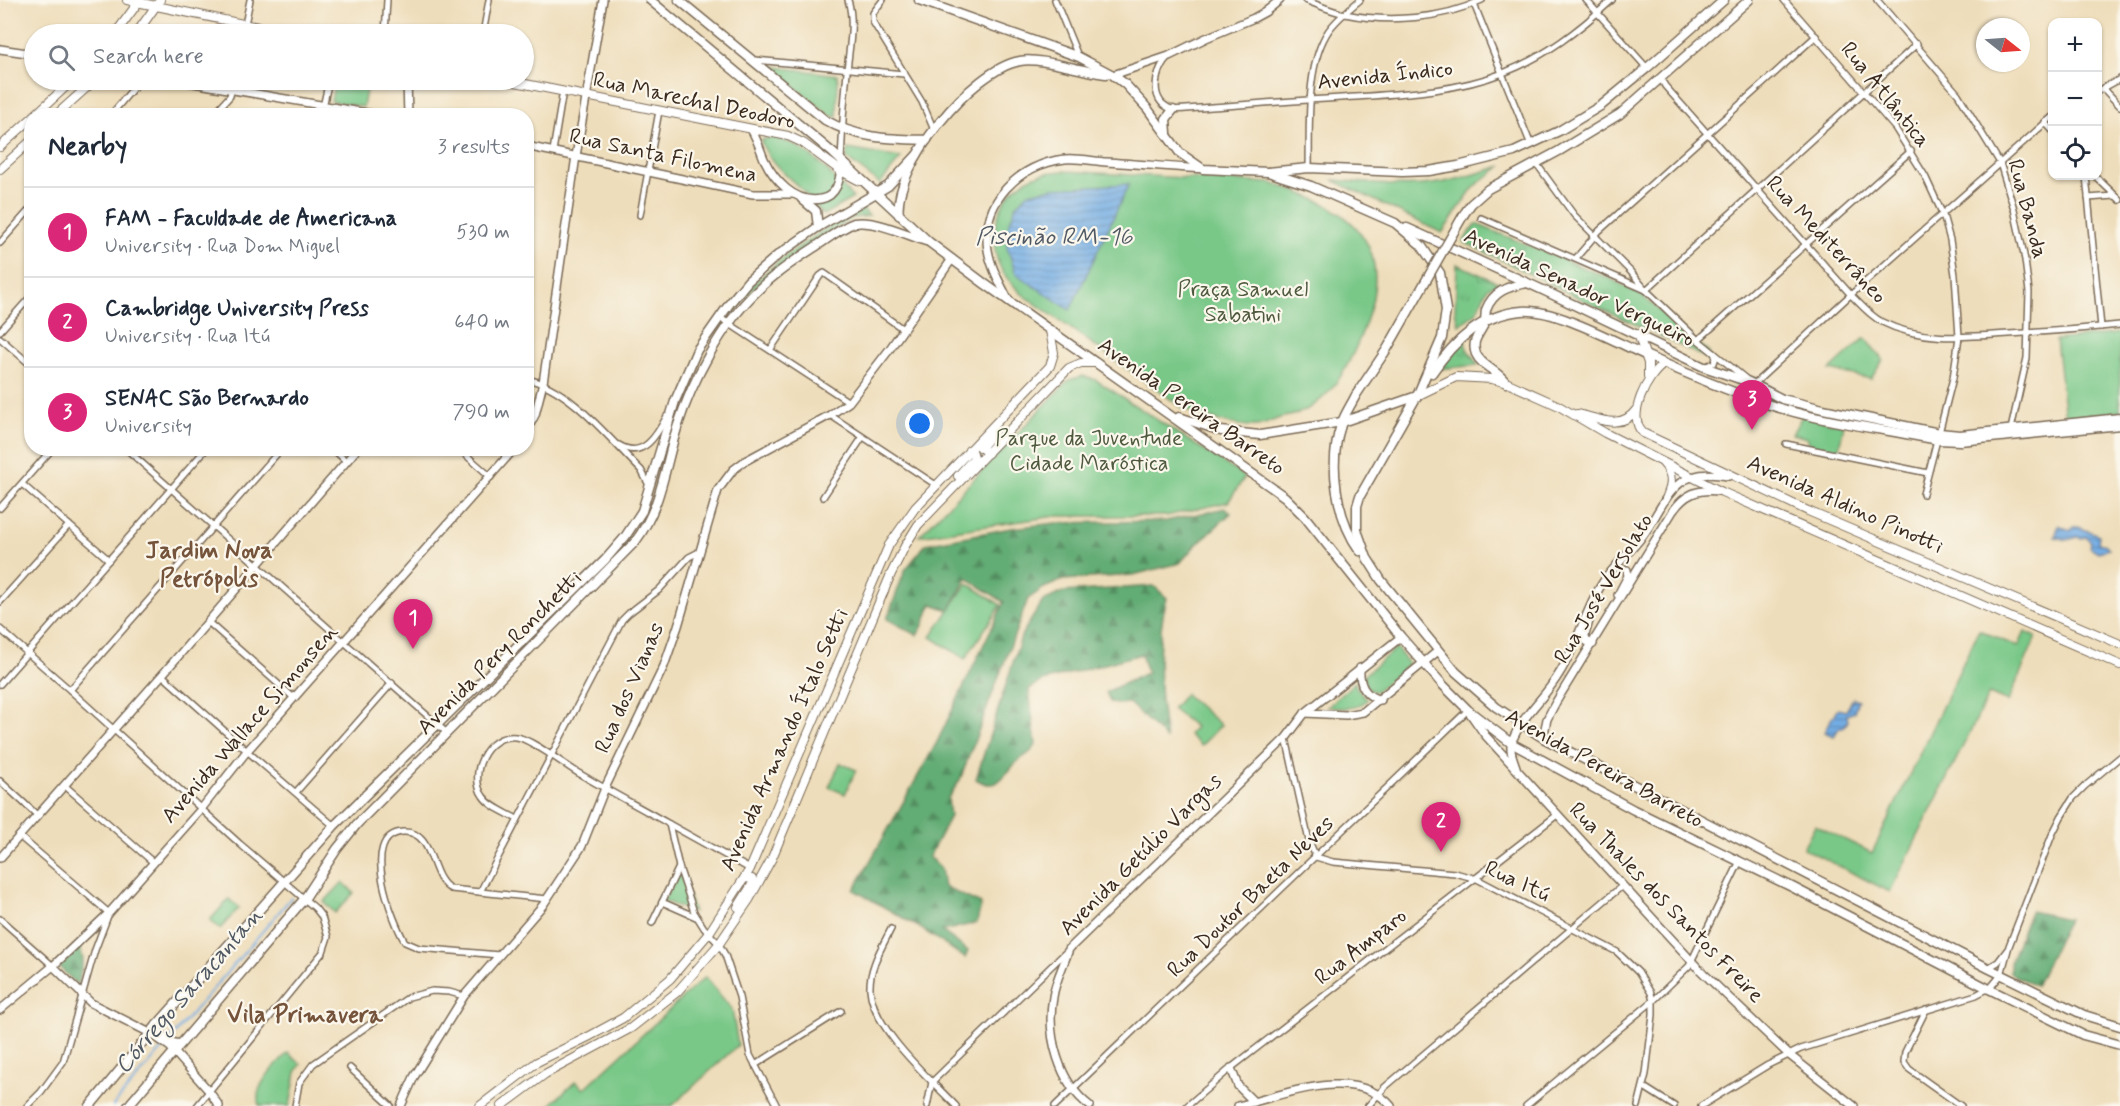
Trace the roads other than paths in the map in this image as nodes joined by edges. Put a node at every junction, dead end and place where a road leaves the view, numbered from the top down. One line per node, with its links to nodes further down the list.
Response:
1 (127, 0): 21 (main road)
2 (250, 0): 31 (street)
3 (387, 0): 32 (street)
4 (489, 0): 33 (street)
5 (603, 0): 60 (street)
6 (650, 0): 92 (main road, Rua Marechal Deodoro)
7 (679, 0): 40 (main road)
8 (848, 0): 41 (street)
9 (919, 0): 23 (main road)
10 (1055, 0): 39 (street)
11 (1280, 0): 25 (street)
12 (1305, 0): 28 (street)
13 (1359, 0): 28 (street)
14 (1482, 0): 26 (street)
15 (1586, 0): 27 (street)
16 (1612, 0): 27 (street, Avenida Índico)
17 (1724, 0): 42 (main road)
18 (1749, 0): 46 (main road)
19 (1784, 0): 34 (street, Rua Atlântica)
20 (1877, 0): 35 (street, Rua Banda)
21 (140, 1): 24 (main road); 29 (main road)
22 (882, 1): 44 (street)
23 (929, 2): 39 (main road)
24 (158, 3): 30 (main road); 31 (main road)
25 (1272, 3): 38 (street)
26 (1474, 4): 28 (street); 43 (street)
27 (1598, 13): 42 (street); 43 (street, Avenida Índico)
28 (1344, 14): 61 (street)
29 (123, 24)
30 (143, 24)
31 (245, 24)
32 (386, 24)
33 (485, 24)
34 (1816, 36): 58 (street, Rua Atlântica); 81 (street)
35 (1917, 44): 58 (street); 94 (street, Rua Banda)
36 (0, 49): 37 (street)
37 (24, 53)
38 (1170, 56): 45 (street); 72 (street)
39 (1078, 57): 45 (main road)
40 (750, 60): 41 (street); 79 (main road)
41 (847, 68): 44 (street); 79 (street)
42 (1647, 68): 84 (main road)
43 (1502, 73): 61 (street, Avenida Índico); 84 (street)
44 (904, 74): 80 (street)
45 (1113, 75): 80 (main road); 82 (main road)
46 (1661, 79): 81 (street, Rua Mediterrâneo); 93 (main road)
47 (2120, 79): 49 (street)
48 (534, 86): 57 (main road, Rua Marechal Deodoro)
49 (2102, 89)
50 (62, 90): 64 (main road)
51 (70, 90): 65 (main road)
52 (84, 90): 66 (main road)
53 (132, 90): 67 (street)
54 (232, 90): 62 (street); 68 (street)
55 (327, 90): 62 (street)
56 (407, 90): 71 (street)
57 (563, 91): 60 (main road, Rua Marechal Deodoro); 88 (street)
58 (1864, 91): 89 (street, Rua Atlântica); 104 (street)
59 (2102, 92): 63 (street)
60 (587, 96): 73 (main road, Rua Marechal Deodoro); 91 (street)
61 (1311, 100): 72 (street, Avenida Índico); 95 (street)
62 (324, 104): 69 (street); 70 (street)
63 (2120, 106)
64 (43, 108)
65 (60, 108)
66 (63, 108)
67 (117, 108)
68 (220, 108)
69 (323, 108)
70 (344, 108)
71 (408, 108)
72 (1173, 110): 82 (main road)
73 (659, 111): 78 (main road, Rua Marechal Deodoro); 98 (street)
74 (2048, 120): 75 (street)
75 (2045, 122): 77 (street); 94 (street)
76 (24, 125): 85 (main road)
77 (2048, 126)
78 (751, 129): 99 (main road, Rua Marechal Deodoro); 106 (street)
79 (842, 129): 83 (main road); 92 (street)
80 (934, 130): 83 (main road)
81 (1706, 134): 104 (street, Rua Mediterrâneo); 118 (street)
82 (1167, 136): 97 (main road)
83 (927, 140): 90 (main road)
84 (1531, 145): 95 (main road)
85 (0, 147)
86 (24, 147): 96 (main road)
87 (534, 147): 88 (street, Rua Santa Filomena)
88 (553, 151): 91 (street, Rua Santa Filomena)
89 (1911, 151): 112 (street, Rua Atlântica); 121 (street)
90 (917, 155): 105 (main road, Avenida Pery Ronchetti); 111 (main road)
91 (576, 156): 98 (street, Rua Santa Filomena); 154 (street)
92 (841, 161): 99 (street); 103 (main road, Rua Marechal Deodoro)
93 (1536, 163): 118 (street); 168 (main road, bridge)
94 (2000, 163): 112 (street); 141 (street, Rua Banda)
95 (1310, 168): 100 (main road)
96 (0, 169)
97 (1203, 169): 100 (main road); 129 (street)
98 (648, 171): 106 (street, Rua Santa Filomena); 110 (street)
99 (841, 171): 103 (main road, Rua Marechal Deodoro); 109 (street)
100 (1269, 172): 116 (main road)
101 (2086, 180): 107 (street)
102 (2099, 180): 108 (street)
103 (864, 183): 105 (main road, Rua Marechal Deodoro)
104 (1756, 189): 121 (street, Rua Mediterrâneo); 127 (street)
105 (876, 193): 111 (main road, Rua Marechal Deodoro); 117 (main road, Avenida Pery Ronchetti)
106 (793, 194): 109 (street)
107 (2088, 198): 108 (street); 137 (street)
108 (2118, 198)
109 (802, 199): 117 (main road)
110 (640, 215)
111 (899, 215): 119 (main road, Rua Marechal Deodoro)
112 (1943, 215): 128 (street); 143 (street, Rua Atlântica)
113 (24, 216): 120 (street)
114 (1481, 218): 122 (street, Avenida Senador Vergueiro)
115 (864, 222): 119 (main road, Rua Marechal Deodoro); 135 (main road, Avenida Pery Ronchetti)
116 (1395, 223): 125 (main road, Avenida Senador Vergueiro); 158 (main road)
117 (818, 227): 132 (main road, Avenida Pery Ronchetti)
118 (1594, 236): 122 (street); 124 (street)
119 (929, 242): 123 (main road, Rua Marechal Deodoro)
120 (0, 243)
121 (1806, 243): 128 (street, Rua Mediterrâneo); 145 (street)
122 (1576, 258): 126 (street, Avenida Senador Vergueiro)
123 (952, 259): 129 (main road, Avenida Pereira Barreto); 138 (street, Rua dos Vianas)
124 (1635, 276): 126 (street); 127 (street)
125 (1527, 283): 130 (main road); 142 (main road, Avenida Senador Vergueiro)
126 (1630, 284): 127 (street, Avenida Senador Vergueiro)
127 (1646, 290): 145 (street, Avenida Senador Vergueiro)
128 (1851, 295): 143 (street, Rua Mediterrâneo); 157 (street)
129 (1010, 301): 139 (main road, Avenida Pereira Barreto)
130 (1491, 301): 133 (main road); 134 (main road)
131 (24, 304): 140 (street)
132 (719, 317): 135 (street); 159 (main road, Avenida Pery Ronchetti)
133 (1497, 317): 134 (main road, Avenida Senador Vergueiro); 148 (main road, Avenida Senador Vergueiro)
134 (1485, 322): 156 (main road); 158 (main road, Avenida Senador Vergueiro)
135 (730, 324): 146 (street); 241 (main road, Avenida Pery Ronchetti)
136 (2120, 325): 137 (street, Rua Mediterrâneo)
137 (2101, 327): 141 (street, Rua Mediterrâneo)
138 (903, 329): 146 (street); 160 (street, Rua dos Vianas)
139 (1050, 330): 150 (main road, Avenida Pereira Barreto); 166 (main road, Avenida Armando Ítalo Setti)
140 (0, 331)
141 (2029, 333): 143 (street, Rua Mediterrâneo); 170 (street, Rua Banda)
142 (1638, 334): 148 (main road); 152 (main road, Avenida Senador Vergueiro)
143 (1959, 337): 171 (street, Rua Atlântica)
144 (0, 338): 149 (street)
145 (1698, 340): 147 (street, Avenida Senador Vergueiro)
146 (770, 350): 160 (street)
147 (1713, 351): 152 (street); 157 (street, Avenida Senador Vergueiro)
148 (1645, 356): 151 (main road, Avenida Senador Vergueiro); 155 (main road)
149 (24, 359)
150 (1099, 364): 162 (main road, Avenida Pereira Barreto); 176 (main road)
151 (1664, 364): 155 (main road); 171 (main road, Avenida Senador Vergueiro)
152 (1704, 367): 157 (main road, Avenida Senador Vergueiro)
153 (534, 380): 154 (street)
154 (543, 382): 164 (street); 173 (street)
155 (1647, 382): 161 (main road)
156 (1506, 383): 158 (main road, Avenida Aldino Pinotti); 163 (main road, Avenida Aldino Pinotti)
157 (1751, 383): 171 (main road, Avenida Senador Vergueiro)
158 (1417, 396): 168 (main road); 206 (main road)
159 (675, 401): 173 (street); 197 (main road, Avenida Pery Ronchetti)
160 (849, 402): 165 (street, Rua dos Vianas)
161 (1636, 411): 163 (main road, Avenida Aldino Pinotti); 192 (main road, Avenida Aldino Pinotti)
162 (1167, 412): 168 (main road); 220 (main road, Avenida Pereira Barreto)
163 (1573, 413): 188 (main road, Avenida Aldino Pinotti)
164 (534, 415)
165 (830, 415): 172 (street); 205 (street, Rua dos Vianas)
166 (1004, 415): 175 (main road, Avenida Armando Ítalo Setti); 176 (main road)
167 (2120, 418): 170 (main road, Avenida Senador Vergueiro)
168 (1342, 422): 206 (main road)
169 (2120, 425): 171 (main road, Avenida Senador Vergueiro)
170 (2011, 429): 171 (main road, Avenida Senador Vergueiro)
171 (1938, 436): 189 (street, Rua Atlântica)
172 (862, 438): 194 (street); 200 (street)
173 (611, 440): 197 (street)
174 (1786, 444): 189 (street)
175 (969, 450): 194 (main road, Avenida Armando Ítalo Setti); 195 (main road)
176 (988, 453): 195 (main road)
177 (46, 456): 193 (street)
178 (134, 456): 196 (street)
179 (200, 456): 196 (street)
180 (275, 456): 204 (street)
181 (341, 456): 186 (street)
182 (352, 456): 186 (street)
183 (467, 456): 190 (street)
184 (505, 456): 187 (street)
185 (509, 456): 187 (street, Avenida Wallace Simonsen)
186 (347, 462): 209 (street)
187 (504, 462): 190 (street, Avenida Wallace Simonsen)
188 (1662, 462): 191 (main road, Avenida Aldino Pinotti); 201 (main road)
189 (1928, 473): 199 (street, Rua Atlântica)
190 (491, 477): 222 (street, Avenida Wallace Simonsen)
191 (1691, 477): 192 (street); 198 (main road, Avenida Aldino Pinotti); 201 (street, Rua José Versolato)
192 (1735, 477): 224 (main road, Avenida Aldino Pinotti)
193 (22, 484): 202 (street); 203 (street)
194 (936, 485): 214 (main road, Avenida Armando Ítalo Setti)
195 (953, 488): 216 (main road)
196 (171, 489): 204 (street); 207 (street)
197 (650, 490): 239 (main road, Avenida Pery Ronchetti)
198 (1722, 492): 211 (street, Rua José Versolato); 228 (main road, Avenida Aldino Pinotti)
199 (1923, 494)
200 (823, 497)
201 (1666, 499): 208 (street, Rua José Versolato)
202 (0, 508)
203 (69, 525): 207 (street); 212 (street)
204 (214, 526): 209 (street); 233 (street)
205 (699, 552): 246 (street); 253 (street, Rua dos Vianas)
206 (1366, 558): 225 (main road)
207 (110, 560): 226 (street)
208 (1617, 564): 210 (street); 213 (street, Rua José Versolato)
209 (258, 566): 217 (street); 222 (street)
210 (1628, 570): 211 (street); 215 (street)
211 (1636, 574): 215 (street, Rua José Versolato)
212 (0, 602)
213 (1592, 603): 223 (street); 238 (street, Rua José Versolato)
214 (861, 610): 216 (main road); 219 (main road, Avenida Armando Ítalo Setti)
215 (1613, 611): 223 (street, Rua José Versolato)
216 (874, 615): 221 (main road)
217 (208, 622): 230 (street); 234 (street)
218 (0, 629): 226 (street)
219 (851, 634): 221 (main road); 249 (main road, Avenida Armando Ítalo Setti)
220 (1401, 637): 227 (main road, Avenida Pereira Barreto); 229 (street, Avenida Getúlio Vargas)
221 (864, 638): 251 (main road)
222 (345, 641): 231 (street); 234 (street, Avenida Wallace Simonsen)
223 (1593, 644): 243 (street, Rua José Versolato)
224 (2120, 644)
225 (1438, 651): 227 (street); 238 (main road, Avenida Pereira Barreto)
226 (27, 653): 232 (street); 233 (street)
227 (1424, 664): 235 (street); 236 (main road, Avenida Pereira Barreto)
228 (2120, 665)
229 (1360, 668): 235 (street); 237 (street, Avenida Getúlio Vargas)
230 (162, 675): 240 (street); 245 (street)
231 (392, 683): 239 (street); 254 (street)
232 (0, 684)
233 (70, 690): 240 (street)
234 (294, 698): 245 (street, Avenida Wallace Simonsen)
235 (1381, 700): 237 (street)
236 (1468, 710): 244 (main road, Avenida Pereira Barreto); 248 (street, Rua Thales dos Santos Freire); 263 (street, Rua Doutor Baeta Neves)
237 (1305, 713): 242 (street, Avenida Getúlio Vargas)
238 (1520, 724): 243 (main road, Avenida Pereira Barreto); 244 (street, Rua José Versolato)
239 (438, 725): 241 (street); 260 (main road, Avenida Pery Ronchetti)
240 (114, 730): 252 (street); 255 (street)
241 (447, 733): 275 (main road, Avenida Pery Ronchetti)
242 (1286, 738): 263 (street); 289 (street, Avenida Getúlio Vargas)
243 (1543, 738): 293 (main road, Avenida Pereira Barreto)
244 (1511, 743): 248 (street); 266 (main road, Avenida Pereira Barreto)
245 (247, 751): 254 (street); 255 (street, Avenida Wallace Simonsen)
246 (550, 756): 253 (street); 258 (street); 258 (street)
247 (2120, 757): 287 (street)
248 (1518, 772): 257 (street, Rua Thales dos Santos Freire)
249 (791, 775): 251 (main road); 262 (main road, Avenida Armando Ítalo Setti)
250 (0, 781): 256 (street)
251 (804, 782): 265 (main road)
252 (64, 785): 256 (street); 267 (street)
253 (605, 788): 259 (street); 276 (street, Rua dos Vianas)
254 (296, 792): 260 (street)
255 (202, 808): 267 (street, Avenida Wallace Simonsen); 272 (street)
256 (37, 815): 261 (street)
257 (1557, 815): 271 (street, Rua Amparo); 273 (street, Rua Thales dos Santos Freire)
258 (518, 819): 274 (street)
259 (669, 824): 268 (street); 269 (street)
260 (334, 826): 272 (main road, Avenida Pery Ronchetti)
261 (19, 836): 264 (street); 278 (street)
262 (762, 840): 265 (main road); 269 (main road, Avenida Armando Ítalo Setti)
263 (1316, 857): 271 (street, Rua Itú); 313 (street, Rua Doutor Baeta Neves)
264 (0, 858)
265 (772, 858): 284 (main road)
266 (1740, 861): 291 (street); 295 (main road, Avenida Pereira Barreto)
267 (154, 862): 278 (street, Avenida Wallace Simonsen)
268 (679, 867): 277 (street); 279 (street)
269 (750, 870): 270 (main road, Avenida Armando Ítalo Setti)
270 (745, 878): 284 (main road); 285 (main road, Avenida Armando Ítalo Setti)
271 (1477, 879): 282 (street, Rua Itú); 310 (street, Rua Amparo)
272 (284, 882): 275 (street); 304 (main road, Avenida Pery Ronchetti)
273 (1622, 886): 282 (street); 291 (street, Rua Thales dos Santos Freire)
274 (480, 892): 276 (street); 290 (street)
275 (305, 898): 306 (main road, Avenida Pery Ronchetti); 314 (street)
276 (547, 899): 290 (street, Rua dos Vianas)
277 (662, 902): 279 (street); 281 (street)
278 (109, 913): 292 (street, Avenida Wallace Simonsen); 296 (street)
279 (696, 917): 285 (street)
280 (0, 920): 292 (street)
281 (652, 923)
282 (1572, 927): 299 (street, Rua Itú); 315 (street)
283 (891, 929): 311 (street)
284 (728, 932): 286 (main road)
285 (709, 933): 286 (street); 288 (main road, Avenida Armando Ítalo Setti)
286 (719, 944): 298 (main road); 308 (street)
287 (2009, 946): 293 (street); 294 (street)
288 (696, 949): 298 (main road); 325 (main road, Avenida Armando Ítalo Setti)
289 (1070, 949): 311 (street); 313 (street, Avenida Getúlio Vargas)
290 (499, 955): 297 (street, Rua dos Vianas)
291 (1693, 962): 299 (street); 307 (street, Rua Thales dos Santos Freire)
292 (53, 966): 296 (street); 300 (street, Avenida Wallace Simonsen)
293 (1988, 968): 294 (main road, Avenida Pereira Barreto)
294 (2001, 975): 295 (street); 303 (main road, Avenida Pereira Barreto)
295 (1989, 989): 301 (street); 305 (main road, Avenida Pereira Barreto)
296 (83, 996): 304 (street); 317 (street)
297 (464, 996): 322 (street); 324 (street, Rua dos Vianas)
298 (668, 1000): 326 (main road)
299 (1653, 1001): 312 (street); 336 (street)
300 (0, 1010)
301 (1926, 1010): 307 (street); 341 (street)
302 (841, 1011): 308 (street)
303 (2120, 1026)
304 (156, 1032): 306 (main road); 318 (main road, Avenida Pery Ronchetti)
305 (2120, 1045)
306 (174, 1046): 314 (street); 319 (main road, Avenida Pery Ronchetti)
307 (1788, 1054): 339 (street); 340 (street, Rua Thales dos Santos Freire)
308 (755, 1065): 327 (street)
309 (350, 1068): 323 (street)
310 (1231, 1068): 316 (street); 332 (street, Rua Amparo)
311 (932, 1082): 328 (street); 329 (street)
312 (1644, 1087): 337 (street); 338 (street)
313 (1074, 1088): 330 (street, Rua Doutor Baeta Neves); 331 (street, Avenida Getúlio Vargas)
314 (209, 1091): 320 (street); 321 (street)
315 (1378, 1094): 316 (street); 334 (street); 335 (street)
316 (1254, 1102): 333 (street)
317 (27, 1106)
318 (90, 1106)
319 (128, 1106)
320 (197, 1106)
321 (219, 1106)
322 (295, 1106)
323 (391, 1106)
324 (401, 1106)
325 (480, 1106)
326 (502, 1106)
327 (777, 1106)
328 (927, 1106)
329 (956, 1106)
330 (1055, 1106)
331 (1090, 1106)
332 (1186, 1106)
333 (1238, 1106)
334 (1368, 1106)
335 (1391, 1106)
336 (1526, 1106)
337 (1638, 1106)
338 (1674, 1106)
339 (1701, 1106)
340 (1854, 1106)
341 (1961, 1106)

